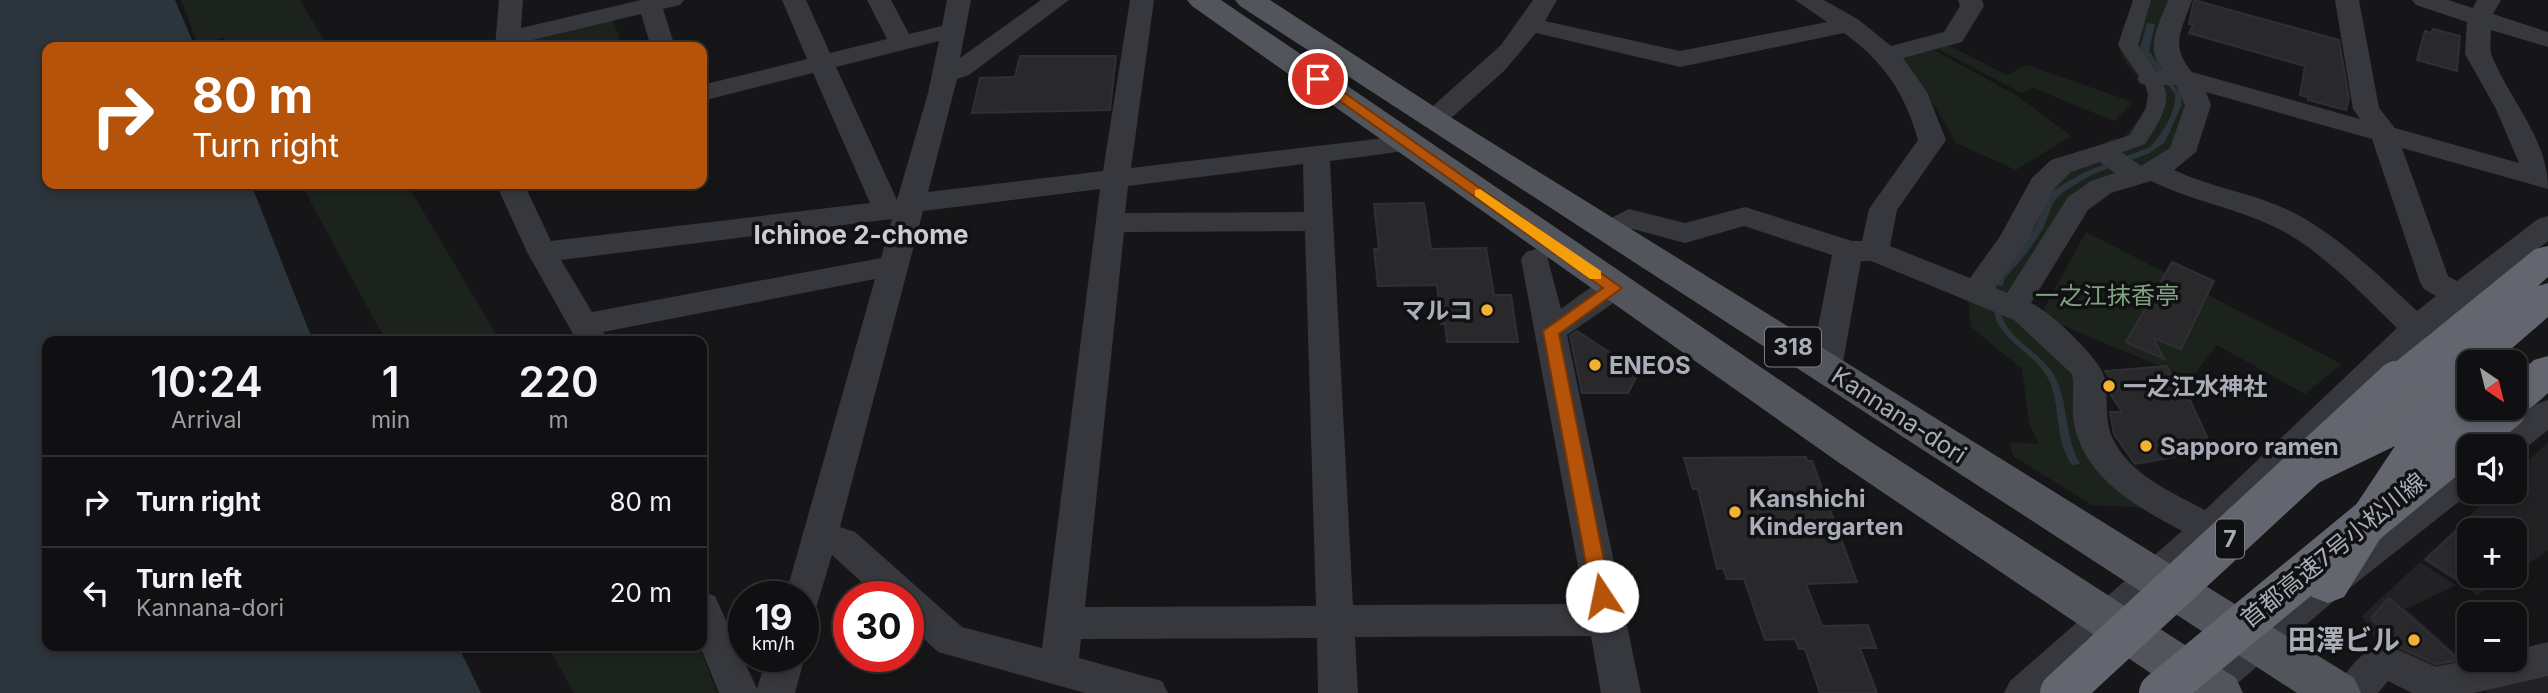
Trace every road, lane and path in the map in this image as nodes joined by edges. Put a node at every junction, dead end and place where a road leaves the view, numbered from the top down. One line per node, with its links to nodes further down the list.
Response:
1 (511, 0): 22 (street)
2 (794, 0): 27 (street)
3 (879, 0): 25 (street)
4 (959, 0): 20 (street)
5 (1058, 0): 28 (street)
6 (1142, 0): 36 (street)
7 (1202, 0): 32 (main road, Kannana-dori / 318)
8 (1250, 0): 32 (main road, Kannana-dori / 318)
9 (1545, 0): 19 (street)
10 (1807, 0): 18 (street)
11 (1970, 0): 26 (street)
12 (2142, 0): 29 (street)
13 (2180, 0): 29 (street)
14 (2347, 0): 31 (street)
15 (2424, 0): 17 (street)
16 (651, 3): 23 (street); 24 (street)
17 (2484, 9): 21 (street); 35 (street)
18 (1850, 24): 19 (street); 26 (street)
19 (1532, 25): 32 (street)
20 (954, 30): 25 (street); 28 (street)
21 (2548, 40)
22 (508, 42)
23 (512, 42)
24 (662, 42)
25 (901, 43): 27 (street)
26 (1888, 54): 43 (street)
27 (822, 63): 30 (street); 38 (street)
28 (945, 75): 38 (street)
29 (2165, 78): 31 (street); 34 (street); 34 (street)
30 (707, 92)
31 (2383, 131): 35 (street); 50 (street)
32 (1422, 132): 33 (street); 42 (main road, Kannana-dori / 318); 48 (main road, Kannana-dori / 318)
33 (1316, 153): 36 (street); 39 (street)
34 (2126, 165): 49 (street); 52 (street); 53 (street)
35 (2543, 178)
36 (1115, 180): 38 (street); 40 (street)
37 (512, 189): 44 (street)
38 (902, 206): 44 (street); 47 (street)
39 (1320, 221): 40 (street); 73 (street)
40 (1112, 223): 76 (street)
41 (2548, 226): 50 (street)
42 (1611, 230): 43 (street); 59 (main road, Kannana-dori / 318)
43 (1861, 251): 49 (street); 59 (street)
44 (542, 252): 56 (street)
45 (2548, 258): 89 (highway, 7, bridge)
46 (1536, 259): 55 (street)
47 (892, 266): 56 (street); 66 (street)
48 (1614, 288): 55 (street); 75 (main road, Kannana-dori / 318)
49 (1976, 293): 52 (street)
50 (2457, 295): 53 (street)
51 (2548, 296): 57 (highway)
52 (2013, 307): 65 (street)
53 (2417, 328): 65 (street)
54 (2548, 329): 58 (highway)
55 (1550, 331): 74 (street)
56 (589, 333)
57 (2485, 350)
58 (2524, 350)
59 (1826, 368): 67 (main road, Kannana-dori / 318)
60 (2548, 370): 62 (highway, 首都高速7号小松川線)
61 (2450, 404): 65 (highway); 70 (highway)
62 (2532, 410): 63 (street); 90 (highway, 首都高速7号小松川線, bridge)
63 (2514, 434)
64 (2457, 483): 70 (street)
65 (2216, 521): 67 (street)
66 (819, 539): 68 (street); 69 (street)
67 (2154, 578): 75 (street); 77 (main road, Kannana-dori / 318)
68 (807, 581)
69 (885, 581)
70 (2328, 584): 77 (street)
71 (924, 616): 79 (street)
72 (707, 619): 83 (street)
73 (1335, 620): 74 (street); 76 (street); 86 (street)
74 (1607, 620): 87 (street)
75 (2107, 620): 82 (main road, Kannana-dori / 318); 88 (street)
76 (1065, 623): 79 (street)
77 (2258, 643): 82 (street); 91 (main road, Kannana-dori / 318)
78 (2548, 659): 81 (street)
79 (1059, 669): 85 (street)
80 (781, 672): 84 (street)
81 (2441, 689): 92 (street)
82 (2208, 690)
83 (739, 693)
84 (775, 693)
85 (1148, 693)
86 (1338, 693)
87 (1621, 693)
88 (2024, 693)
89 (2061, 693)
90 (2160, 693)
91 (2337, 693)
92 (2354, 693)

